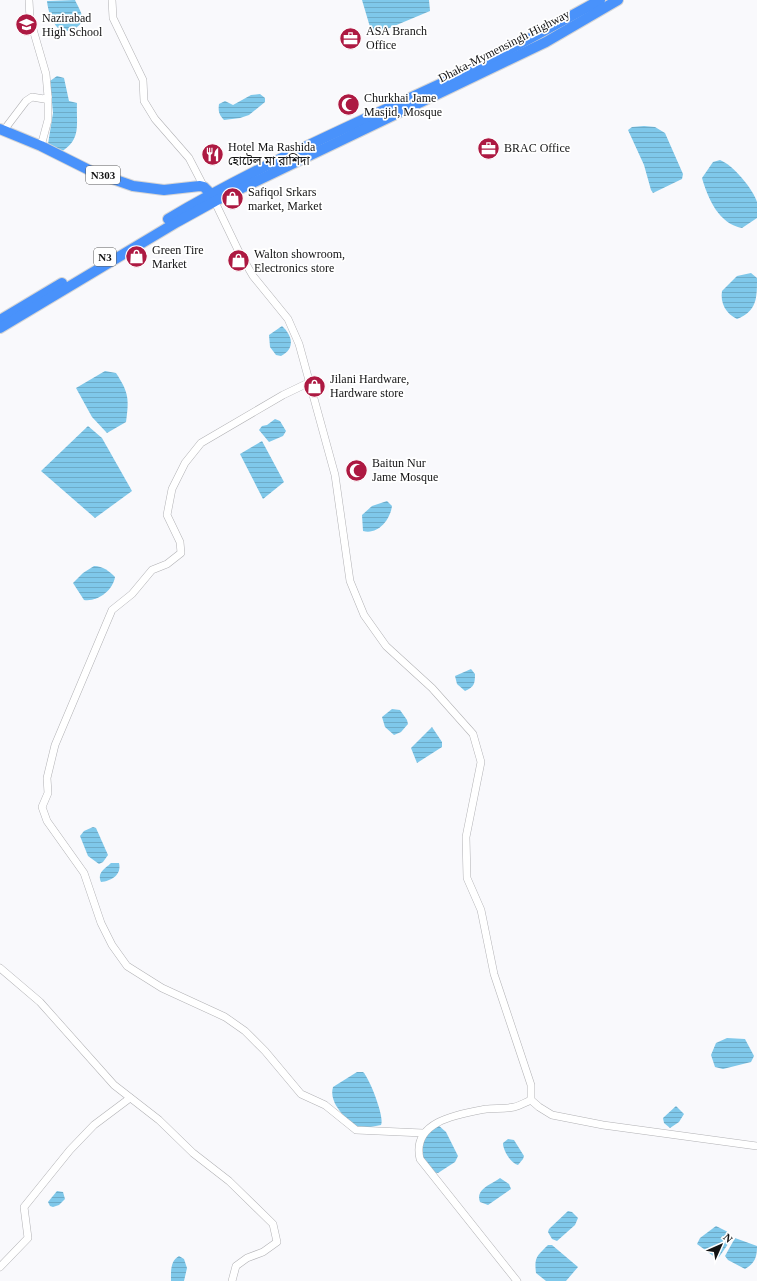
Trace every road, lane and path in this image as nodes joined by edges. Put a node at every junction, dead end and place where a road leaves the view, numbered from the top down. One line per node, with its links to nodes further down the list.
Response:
1 (29, 0): 5 (street)
2 (112, 0): 8 (street)
3 (600, 0): 8 (highway, Dhaka-Mymensingh Highway / N3)
4 (618, 0): 8 (highway, Dhaka-Mymensingh Highway / N3)
5 (48, 97): 6 (street); 7 (street)
6 (2, 130): 7 (highway, N303)
7 (41, 146): 8 (highway, N303)
8 (210, 194): 9 (highway, Dhaka-Mymensingh Highway / N3); 10 (highway, Dhaka-Mymensingh Highway / N3); 11 (street)
9 (0, 320)
10 (0, 328)
11 (308, 383): 14 (street); 15 (street)
12 (0, 968): 13 (street)
13 (130, 1098): 17 (street); 18 (street)
14 (531, 1100): 15 (street); 16 (street)
15 (423, 1133): 19 (street)
16 (757, 1146)
17 (0, 1267)
18 (232, 1281)
19 (517, 1281)

